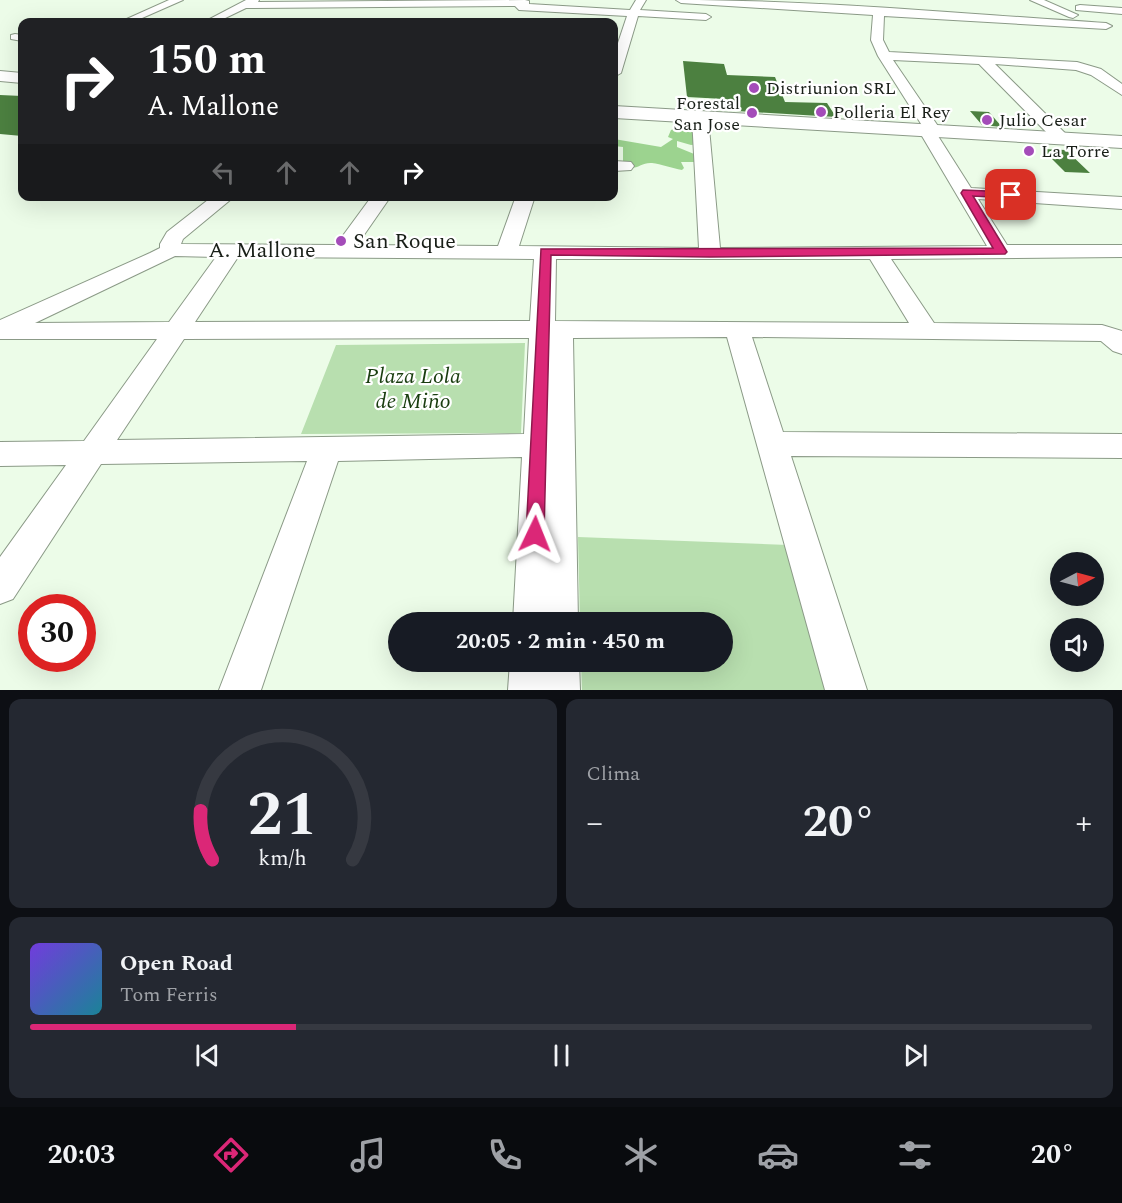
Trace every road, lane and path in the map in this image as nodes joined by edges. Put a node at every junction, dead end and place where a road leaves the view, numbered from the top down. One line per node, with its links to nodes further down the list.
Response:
1 (178, 0): 19 (street)
2 (641, 0): 15 (street)
3 (681, 0): 5 (street)
4 (1035, 0): 12 (street)
5 (726, 1): 13 (street)
6 (249, 2): 10 (street); 20 (street)
7 (381, 2): 10 (street); 11 (street)
8 (453, 2): 9 (street); 11 (street)
9 (524, 3): 15 (street); 16 (street)
10 (319, 4): 17 (street)
11 (397, 4): 18 (street)
12 (1047, 6): 13 (street); 14 (street)
13 (879, 11): 22 (street)
14 (1122, 11)
15 (633, 14): 21 (street); 23 (street)
16 (500, 15)
17 (300, 16)
18 (381, 16)
19 (135, 18)
20 (217, 18)
21 (717, 18)
22 (884, 56): 24 (street); 30 (street)
23 (618, 61)
24 (984, 61): 27 (street); 31 (street)
25 (0, 76): 26 (main road)
26 (18, 78)
27 (1122, 91)
28 (618, 112): 29 (main road)
29 (700, 117): 30 (main road); 46 (street)
30 (931, 132): 31 (main road); 33 (street)
31 (1062, 139): 32 (main road)
32 (1122, 142)
33 (966, 193): 37 (street); 45 (street)
34 (220, 201): 38 (street)
35 (378, 201): 39 (street)
36 (524, 201): 41 (street)
37 (1122, 203)
38 (171, 250): 40 (street, A. Mallone); 48 (street)
39 (343, 250): 40 (street, A. Mallone); 41 (street, A. Mallone)
40 (231, 251): 51 (street)
41 (507, 251): 42 (street, A. Mallone)
42 (545, 251): 46 (street, A. Mallone); 49 (street)
43 (1122, 251): 45 (street, A. Mallone)
44 (876, 252): 45 (street, A. Mallone); 46 (street, A. Mallone); 50 (street)
45 (1001, 252)
46 (710, 254)
47 (737, 329): 49 (street); 50 (street); 53 (street)
48 (0, 330): 51 (street)
49 (551, 331): 51 (street); 54 (street)
50 (927, 331): 52 (street)
51 (175, 332): 57 (street)
52 (1122, 345)
53 (772, 444): 55 (street); 67 (street)
54 (549, 446): 56 (street); 60 (street); 61 (street)
55 (1122, 446)
56 (327, 448): 57 (street); 64 (street)
57 (93, 452): 58 (street); 59 (street)
58 (0, 454)
59 (0, 587)
60 (533, 612)
61 (558, 612)
62 (530, 672): 65 (street)
63 (559, 672): 66 (street)
64 (240, 690)
65 (529, 690)
66 (559, 690)
67 (846, 690)

